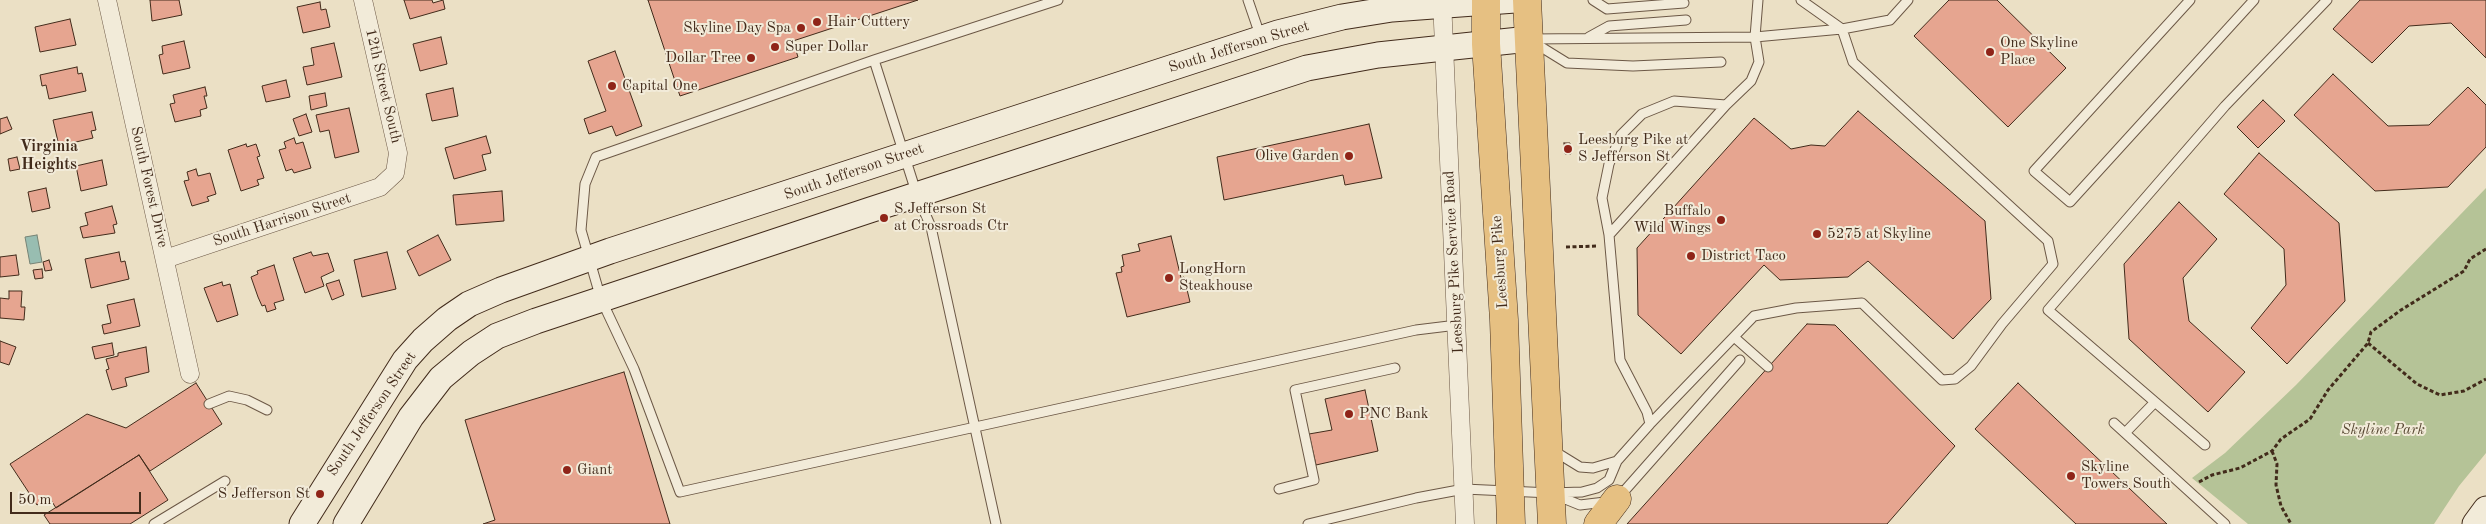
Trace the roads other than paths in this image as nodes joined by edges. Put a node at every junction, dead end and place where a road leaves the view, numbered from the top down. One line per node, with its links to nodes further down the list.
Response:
1 (107, 0): 33 (street, South Forest Drive)
2 (363, 0): 29 (street, 12th Street South)
3 (1058, 0): 25 (lane)
4 (1248, 0): 20 (lane)
5 (1515, 0): 14 (street, South Jefferson Street)
6 (1527, 0): 22 (main road)
7 (1593, 0): 16 (lane)
8 (1758, 0): 19 (lane)
9 (1801, 0): 18 (lane)
10 (1908, 0): 18 (lane)
11 (2190, 0): 12 (lane)
12 (2254, 0)
13 (2327, 0): 41 (lane)
14 (1486, 1): 15 (street, South Jefferson Street); 23 (main road, Leesburg Pike)
15 (1443, 3): 20 (street, South Jefferson Street); 24 (street, Leesburg Pike Service Road)
16 (1684, 3)
17 (1686, 20): 21 (lane)
18 (1842, 30): 19 (lane); 36 (lane)
19 (1755, 37): 21 (lane); 27 (lane)
20 (1262, 38): 28 (street, South Jefferson Street)
21 (1586, 38): 22 (lane)
22 (1529, 39): 23 (street); 26 (lane); 49 (main road)
23 (1486, 44): 24 (street); 54 (main road, Leesburg Pike)
24 (1444, 48): 30 (street); 35 (street, Leesburg Pike Service Road)
25 (874, 60): 28 (lane); 32 (lane)
26 (1721, 62)
27 (1726, 105): 31 (lane); 31 (lane)
28 (905, 154): 30 (lane); 32 (street, South Jefferson Street)
29 (395, 173): 33 (street, South Harrison Street)
30 (917, 195): 34 (street); 46 (lane)
31 (1609, 235): 45 (lane)
32 (589, 258): 34 (lane); 59 (street, South Jefferson Street)
33 (165, 259): 40 (street, South Forest Drive)
34 (601, 299): 46 (lane); 60 (street)
35 (1457, 325): 46 (lane); 53 (street, Leesburg Pike Service Road)
36 (1734, 336): 38 (lane); 45 (lane)
37 (1740, 360): 56 (lane)
38 (1768, 367)
39 (1395, 368): 52 (lane)
40 (190, 374)
41 (2155, 402): 47 (lane); 48 (lane)
42 (209, 404): 43 (lane)
43 (267, 410)
44 (2114, 423): 47 (lane)
45 (1650, 424): 50 (lane)
46 (975, 426): 61 (lane)
47 (2125, 433): 67 (lane)
48 (2205, 444)
49 (1548, 448): 50 (lane); 55 (main road)
50 (1617, 460): 55 (lane)
51 (225, 481): 58 (lane)
52 (1279, 489)
53 (1464, 489): 54 (lane); 62 (lane); 63 (street, Leesburg Pike Service Road)
54 (1511, 491): 55 (lane); 64 (main road, Leesburg Pike)
55 (1551, 493): 56 (lane); 65 (main road)
56 (1618, 499): 66 (main road)
57 (2486, 509): 68 (street)
58 (154, 524)
59 (302, 524)
60 (346, 524)
61 (996, 524)
62 (1308, 524)
63 (1466, 524)
64 (1512, 524)
65 (1552, 524)
66 (1598, 524)
67 (2226, 524)
68 (2475, 524)

